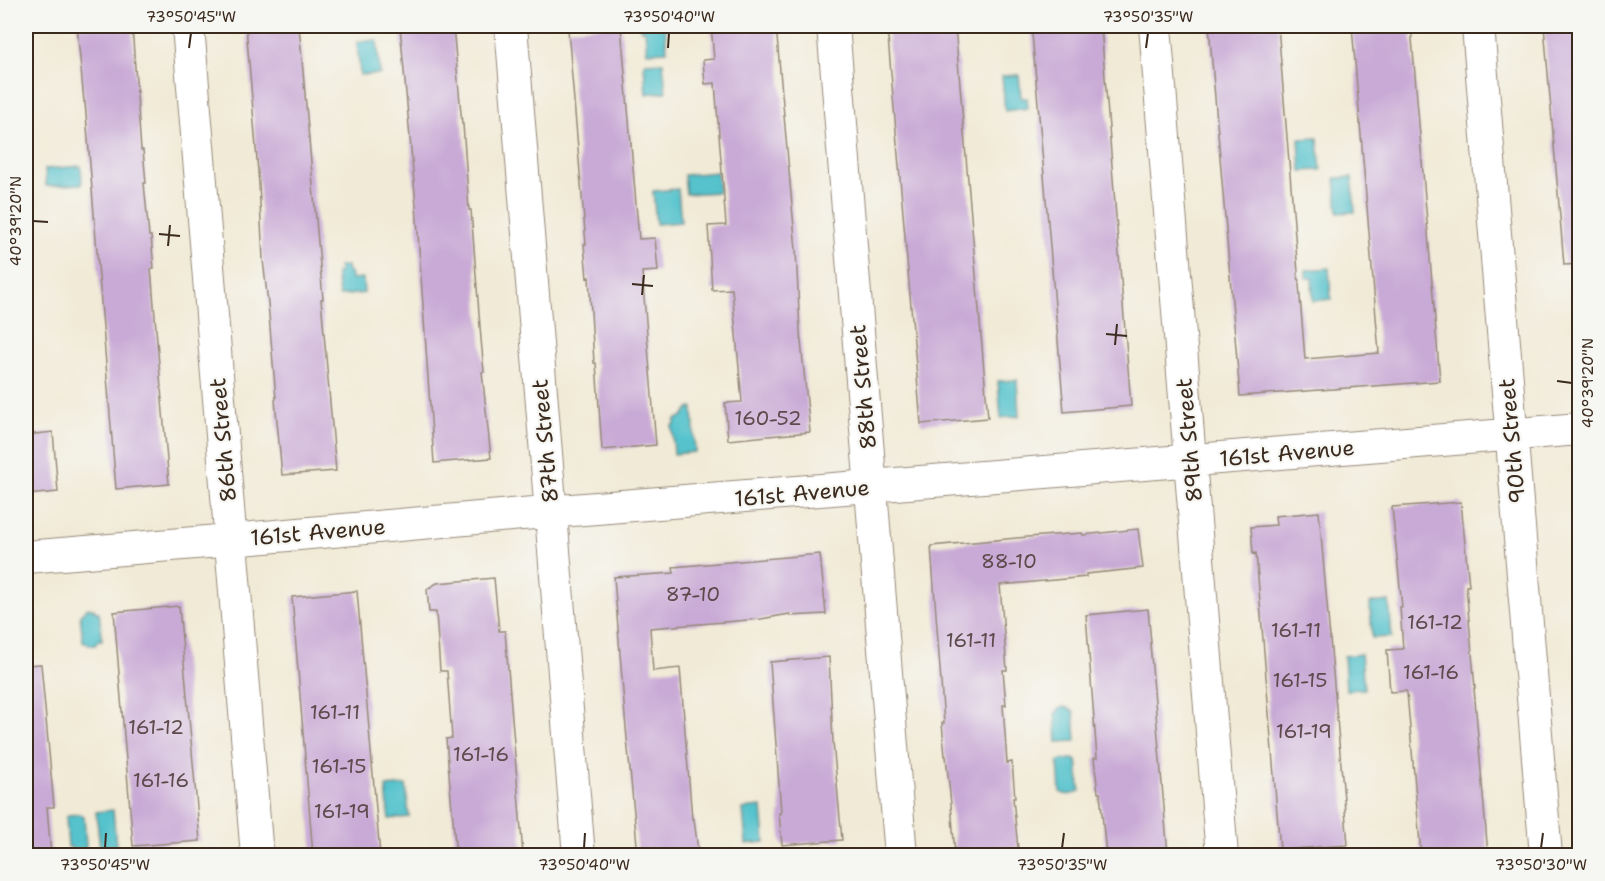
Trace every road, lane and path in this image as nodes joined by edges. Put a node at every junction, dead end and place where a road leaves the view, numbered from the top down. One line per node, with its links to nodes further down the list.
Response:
1 (188, 26): 11 (street, 86th Street)
2 (511, 26): 10 (street, 87th Street)
3 (833, 26): 9 (street, 88th Street)
4 (1155, 26): 8 (street, 89th Street)
5 (1478, 26): 7 (street, 90th Street)
6 (1580, 429): 7 (street, 161st Avenue)
7 (1511, 435): 8 (street, 161st Avenue); 17 (street, 90th Street)
8 (1191, 461): 9 (street, 161st Avenue); 16 (street, 89th Street)
9 (871, 487): 10 (street, 161st Avenue); 15 (street, 88th Street)
10 (551, 513): 11 (street, 161st Avenue); 14 (street, 87th Street)
11 (231, 540): 12 (street, 161st Avenue); 13 (street, 86th Street)
12 (26, 557)
13 (257, 855)
14 (579, 855)
15 (901, 855)
16 (1222, 855)
17 (1546, 855)

